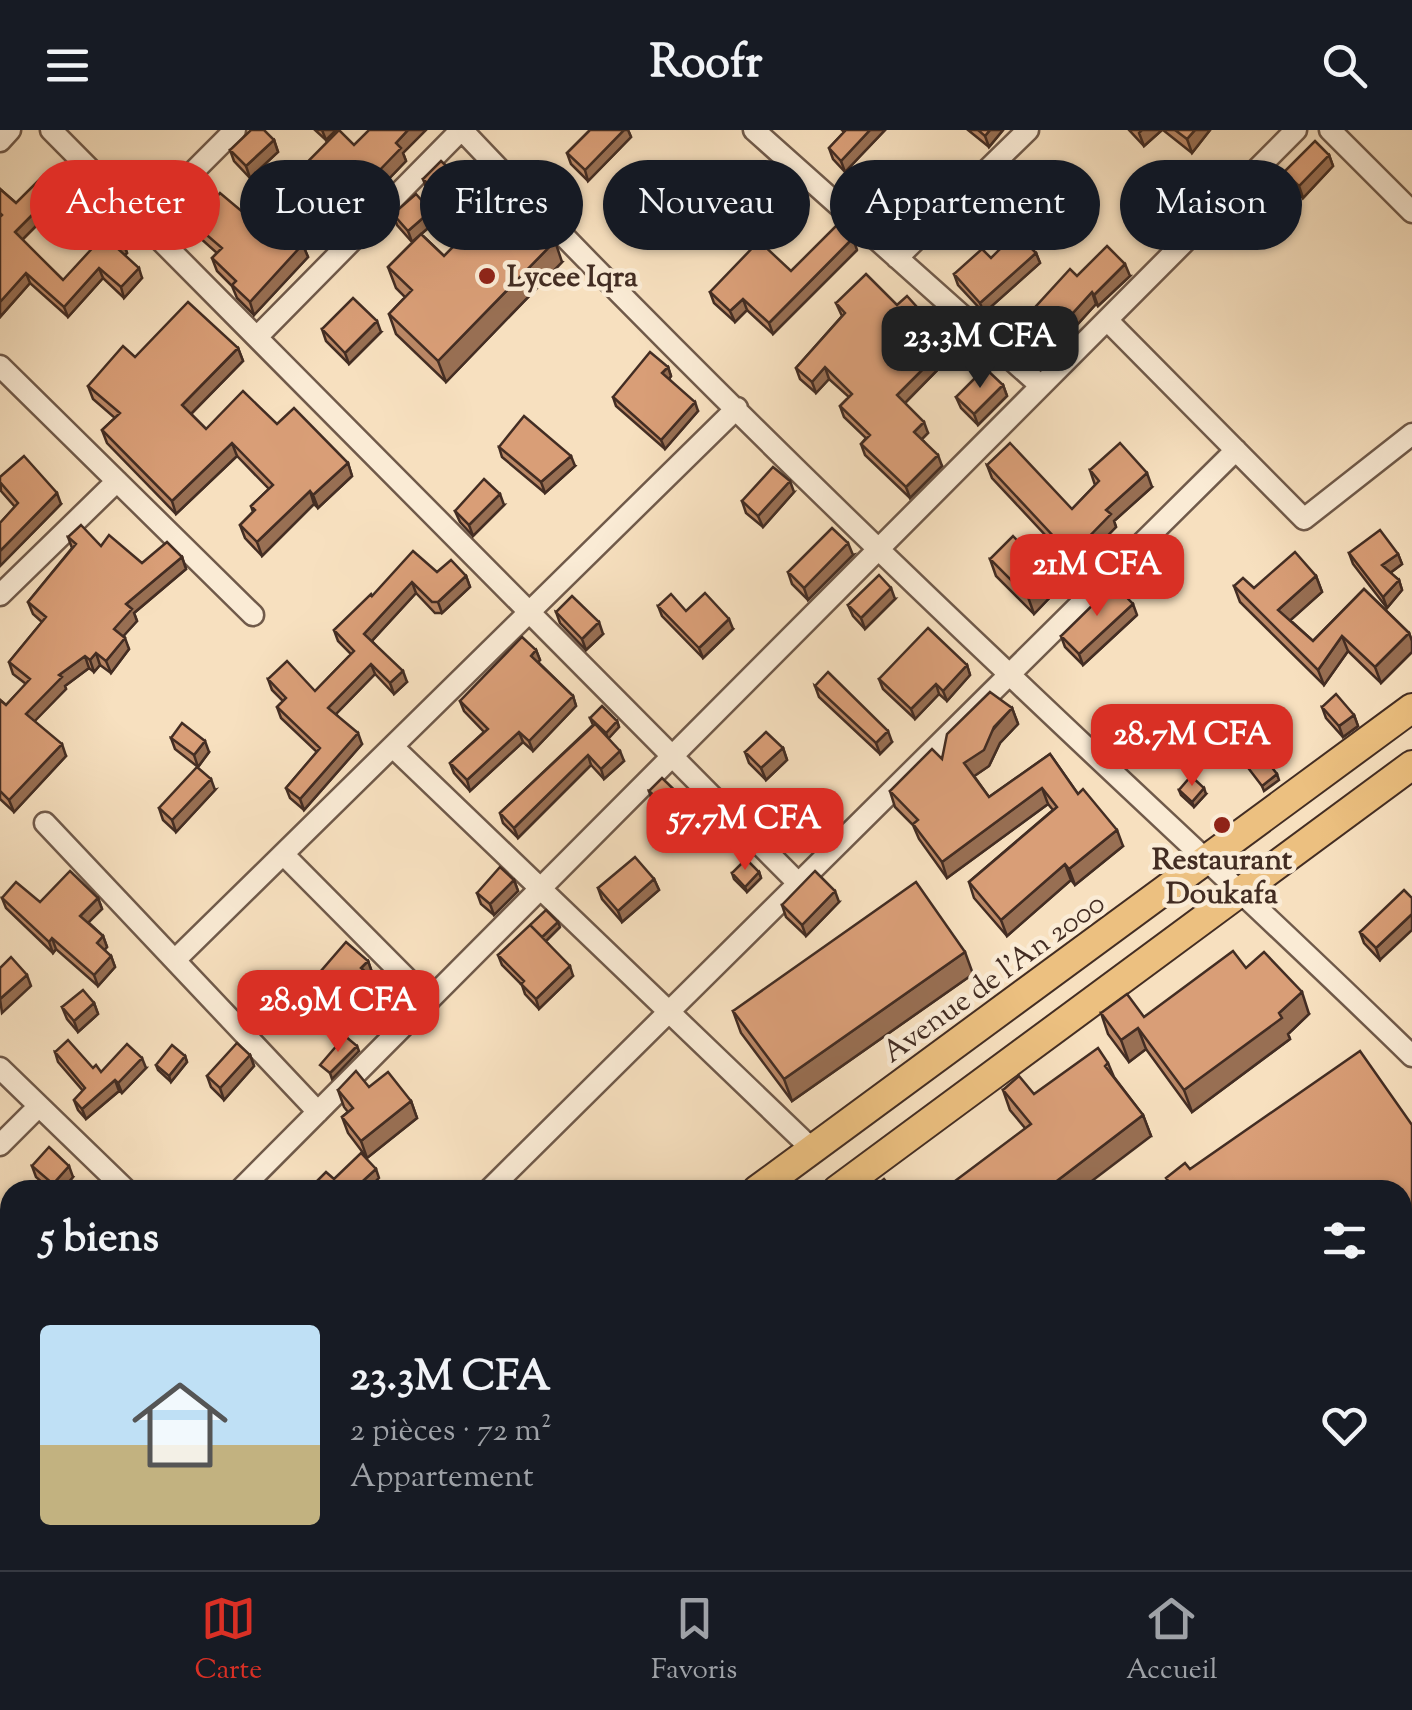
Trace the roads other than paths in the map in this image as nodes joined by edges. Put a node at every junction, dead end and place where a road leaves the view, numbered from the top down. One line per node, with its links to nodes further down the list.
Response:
1 (10, 130): 9 (street)
2 (51, 130): 10 (street)
3 (234, 130): 11 (street)
4 (461, 130): 16 (street); 19 (street)
5 (754, 130): 14 (street)
6 (1028, 130): 14 (street)
7 (1296, 130): 15 (street)
8 (1330, 130): 12 (street)
9 (0, 140)
10 (81, 160)
11 (204, 160)
12 (1412, 212)
13 (171, 250): 16 (street)
14 (897, 258): 18 (street)
15 (1107, 320): 18 (street); 21 (street)
16 (257, 337): 25 (street)
17 (0, 366): 22 (street)
18 (1041, 386): 23 (street)
19 (737, 408): 23 (street); 25 (street)
20 (1412, 434): 21 (street)
21 (1236, 450): 27 (street)
22 (117, 480): 24 (street); 26 (street)
23 (880, 548): 27 (street); 30 (street)
24 (0, 595)
25 (529, 611): 29 (street); 30 (street)
26 (253, 615)
27 (1009, 674): 34 (street); 35 (street)
28 (1412, 708): 34 (main road, Avenue de l'An 2000)
29 (393, 747): 33 (street); 36 (street)
30 (672, 756): 35 (street); 36 (street)
31 (1410, 770): 37 (main road)
32 (45, 823): 38 (street)
33 (283, 854): 38 (street); 39 (street)
34 (1208, 859): 37 (street); 46 (main road, Avenue de l'An 2000)
35 (797, 882): 40 (street)
36 (541, 888): 39 (street); 40 (street)
37 (1242, 891): 41 (street); 51 (main road)
38 (174, 960): 44 (street)
39 (429, 1001): 44 (street)
40 (670, 1011): 46 (street); 49 (street)
41 (1412, 1056)
42 (0, 1068): 43 (street)
43 (39, 1106): 45 (street); 47 (street)
44 (318, 1112): 48 (street)
45 (0, 1145)
46 (813, 1150): 50 (main road, Avenue de l'An 2000)
47 (116, 1180)
48 (250, 1180)
49 (499, 1180)
50 (771, 1180)
51 (851, 1180)

